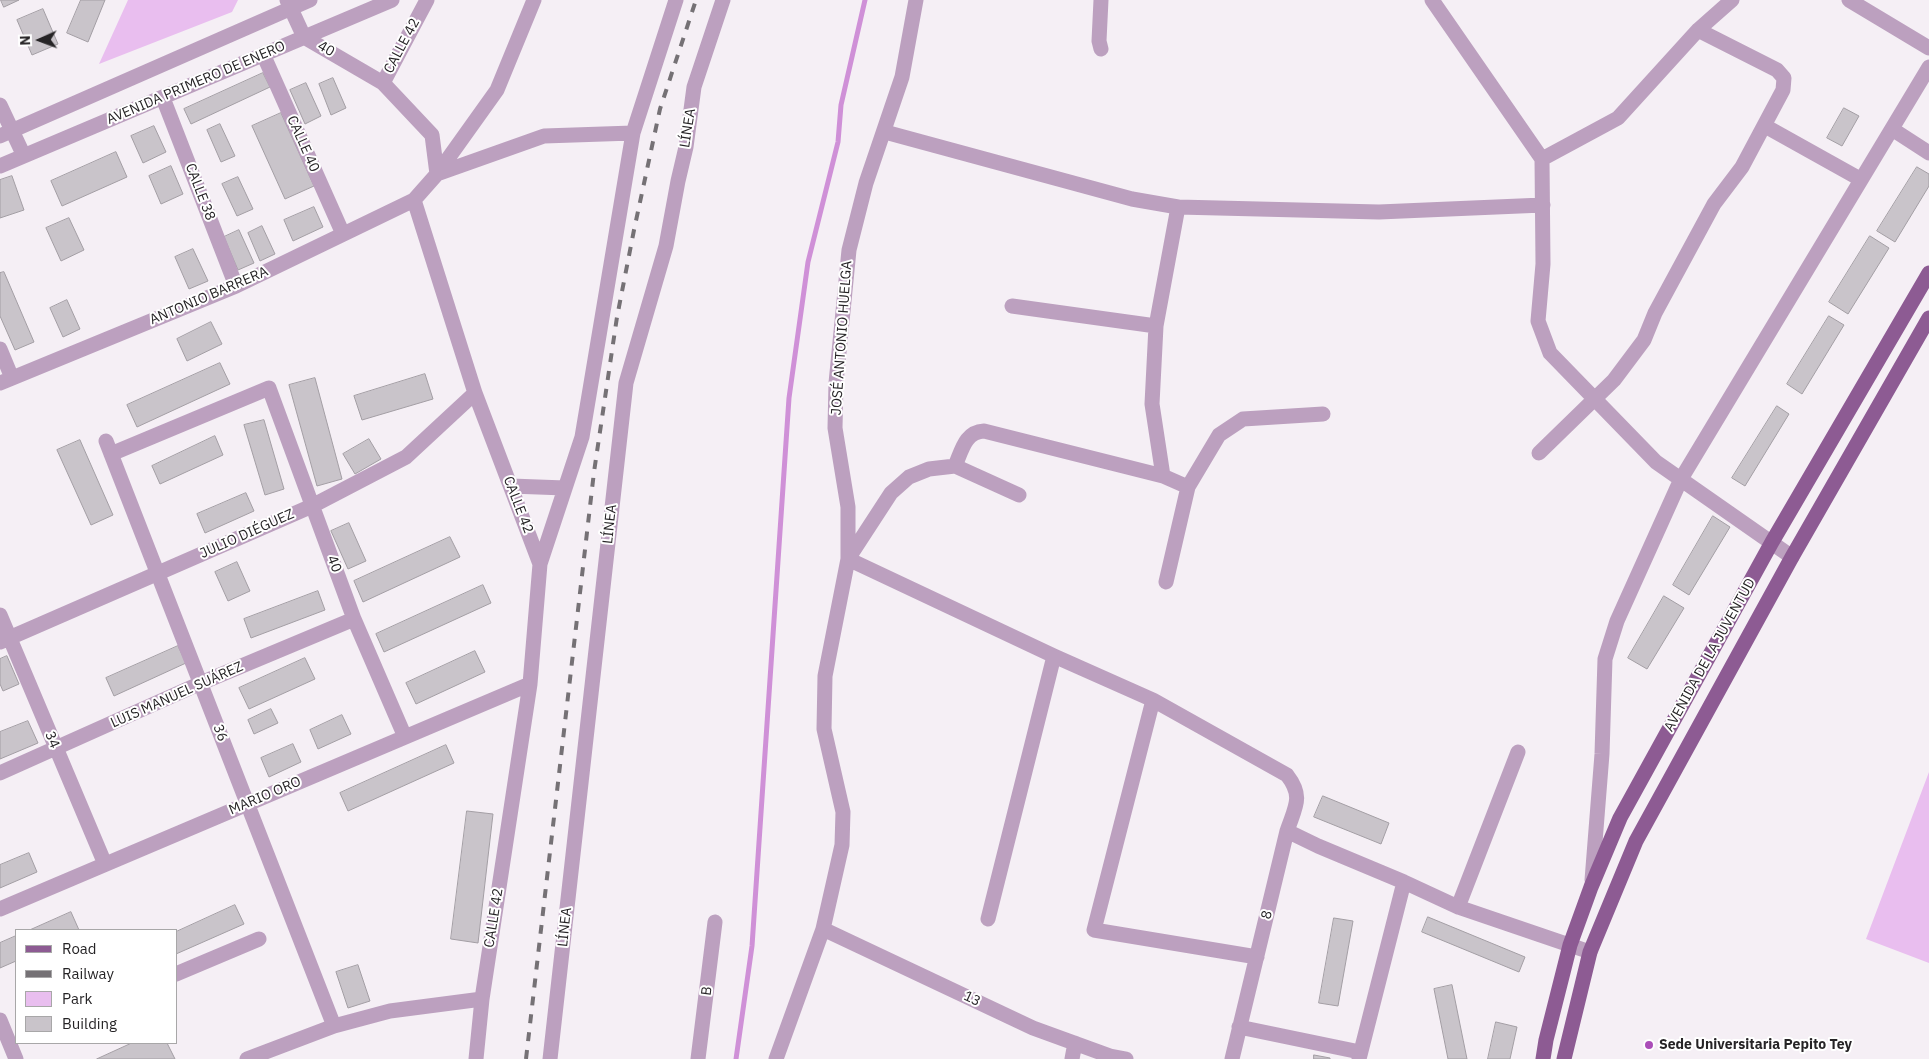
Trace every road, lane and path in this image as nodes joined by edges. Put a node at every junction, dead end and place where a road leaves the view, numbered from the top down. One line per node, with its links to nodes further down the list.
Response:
1 (310, 0): 12 (street, AVENIDA PRIMERO DE ENERO)
2 (392, 0): 15 (street, AVENIDA PRIMERO DE ENERO)
3 (427, 0): 20 (street, CALLE 42)
4 (534, 0): 32 (street)
5 (676, 0): 26 (street)
6 (723, 0): 102 (street, LÍNEA)
7 (916, 0): 25 (street, JOSÉ ANTONIO HUELGA)
8 (1101, 0): 17 (street)
9 (1432, 0): 30 (street)
10 (1732, 0): 14 (street)
11 (1849, 0): 13 (street)
12 (289, 4): 15 (street, 40); 27 (street, AVENIDA PRIMERO DE ENERO)
13 (1873, 6): 16 (street)
14 (1698, 30): 23 (street); 30 (street)
15 (304, 37): 18 (street, AVENIDA PRIMERO DE ENERO); 20 (street, 40)
16 (1929, 48)
17 (1101, 49)
18 (263, 54): 21 (street, AVENIDA PRIMERO DE ENERO); 37 (street, CALLE 40)
19 (1929, 67): 24 (street)
20 (383, 83): 32 (street, CALLE 42)
21 (163, 98): 29 (street, AVENIDA PRIMERO DE ENERO); 39 (street, CALLE 38)
22 (0, 105): 27 (street)
23 (1765, 126): 33 (street); 46 (street)
24 (1892, 129): 28 (street); 33 (street)
25 (885, 132): 36 (street); 60 (street, JOSÉ ANTONIO HUELGA)
26 (632, 133): 32 (street); 55 (street)
27 (6, 134): 29 (street)
28 (1929, 153)
29 (24, 156): 31 (street, AVENIDA PRIMERO DE ENERO)
30 (1542, 159): 35 (street)
31 (0, 166)
32 (437, 174): 34 (street)
33 (1860, 179): 52 (street)
34 (414, 200): 37 (street, ANTONIO BARRERA); 45 (street, CALLE 42)
35 (1543, 205): 36 (street); 46 (street)
36 (1178, 207): 42 (street)
37 (343, 234): 39 (street, ANTONIO BARRERA)
38 (1929, 273): 58 (main road, AVENIDA DE LA JUVENTUD)
39 (236, 286): 44 (street, ANTONIO BARRERA)
40 (1012, 306): 42 (street)
41 (1929, 318): 59 (main road, AVENIDA DE LA JUVENTUD)
42 (1156, 326): 51 (street)
43 (0, 349): 44 (street)
44 (6, 380)
45 (475, 394): 53 (street, CALLE 42); 57 (street, JULIO DIÉGUEZ)
46 (1595, 400): 49 (street); 52 (street)
47 (1323, 414): 54 (street)
48 (109, 447): 57 (street, 40); 62 (street, 36)
49 (1539, 453)
50 (955, 466): 51 (street); 56 (street); 60 (street)
51 (1163, 476): 54 (street)
52 (1681, 479): 58 (street); 79 (street)
53 (510, 486): 55 (street); 61 (street, CALLE 42)
54 (1188, 487): 63 (street)
55 (565, 488): 61 (street)
56 (1019, 495)
57 (312, 506): 62 (street, JULIO DIÉGUEZ); 65 (street, 40)
58 (1772, 542): 59 (street); 79 (main road, AVENIDA DE LA JUVENTUD)
59 (1792, 557): 87 (main road, AVENIDA DE LA JUVENTUD)
60 (848, 559): 67 (street); 84 (street, JOSÉ ANTONIO HUELGA)
61 (540, 564): 69 (street, CALLE 42)
62 (158, 573): 66 (street, JULIO DIÉGUEZ); 68 (street, 36)
63 (1166, 582)
64 (0, 615): 66 (street, 34)
65 (354, 619): 68 (street, LUIS MANUEL SUÁREZ); 71 (street, 40)
66 (5, 640): 72 (street, 34)
67 (1054, 656): 70 (street); 82 (street)
68 (201, 683): 72 (street, LUIS MANUEL SUÁREZ); 75 (street, 36)
69 (530, 684): 71 (street, MARIO ORO); 90 (street, CALLE 42)
70 (1153, 700): 76 (street, 8); 88 (street)
71 (405, 737): 75 (street, MARIO ORO)
72 (56, 748): 74 (street, LUIS MANUEL SUÁREZ); 77 (street, 34)
73 (1518, 752): 80 (street)
74 (0, 773)
75 (248, 804): 77 (street, MARIO ORO); 92 (street, 36)
76 (1287, 831): 78 (street); 88 (street, 8)
77 (105, 864): 81 (street, MARIO ORO)
78 (1404, 882): 80 (street); 98 (street)
79 (1591, 887): 86 (main road, AVENIDA DE LA JUVENTUD)
80 (1458, 907): 86 (street)
81 (0, 909)
82 (988, 919)
83 (715, 922): 103 (street, B)
84 (823, 929): 96 (street, 13); 104 (street, JOSÉ ANTONIO HUELGA)
85 (259, 938): 89 (street)
86 (1570, 945): 87 (street); 94 (main road, AVENIDA DE LA JUVENTUD)
87 (1590, 952): 97 (main road, AVENIDA DE LA JUVENTUD)
88 (1257, 956): 93 (street, 8)
89 (178, 973)
90 (482, 999): 92 (street); 101 (street, CALLE 42)
91 (0, 1020): 95 (street)
92 (334, 1026): 100 (street)
93 (1240, 1028): 98 (street); 107 (street, 8)
94 (1546, 1040): 97 (main road); 108 (main road, AVENIDA DE LA JUVENTUD)
95 (13, 1043): 99 (street)
96 (1075, 1043): 105 (street); 106 (street, 13)
97 (1565, 1052)
98 (1360, 1056)
99 (16, 1059)
100 (247, 1059)
101 (476, 1059)
102 (550, 1059)
103 (698, 1059)
104 (776, 1059)
105 (1072, 1059)
106 (1126, 1059)
107 (1232, 1059)
108 (1543, 1059)

